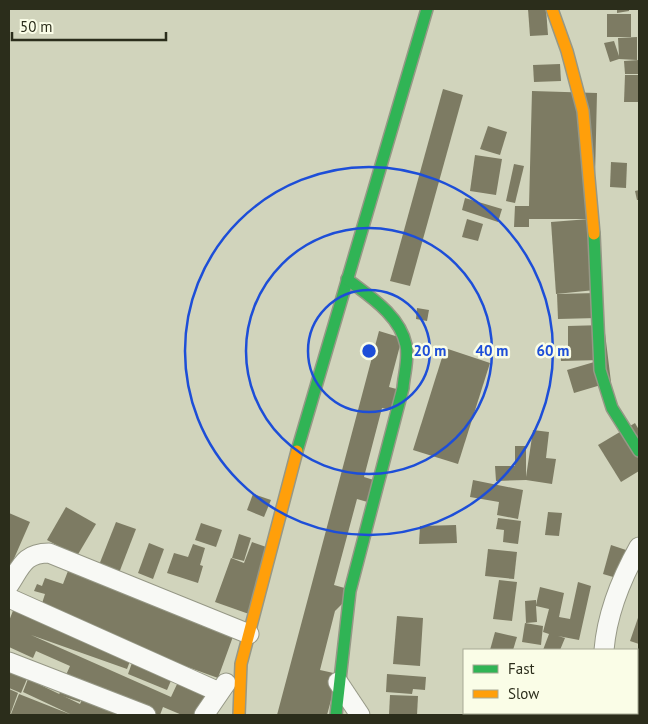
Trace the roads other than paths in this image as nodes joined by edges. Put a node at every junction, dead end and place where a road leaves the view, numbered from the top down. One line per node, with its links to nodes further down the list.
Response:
1 (427, 9): 3 (street)
2 (552, 9): 4 (street)
3 (347, 279): 8 (street); 12 (street)
4 (639, 451)
5 (639, 547): 9 (street)
6 (9, 585): 8 (street)
7 (9, 598): 13 (street)
8 (249, 634): 11 (street)
9 (604, 649)
10 (9, 662): 14 (street)
11 (241, 664): 13 (street); 16 (street)
12 (338, 682): 17 (street); 18 (street)
13 (219, 692): 15 (street)
14 (146, 715)
15 (204, 715)
16 (240, 715)
17 (336, 715)
18 (360, 715)

